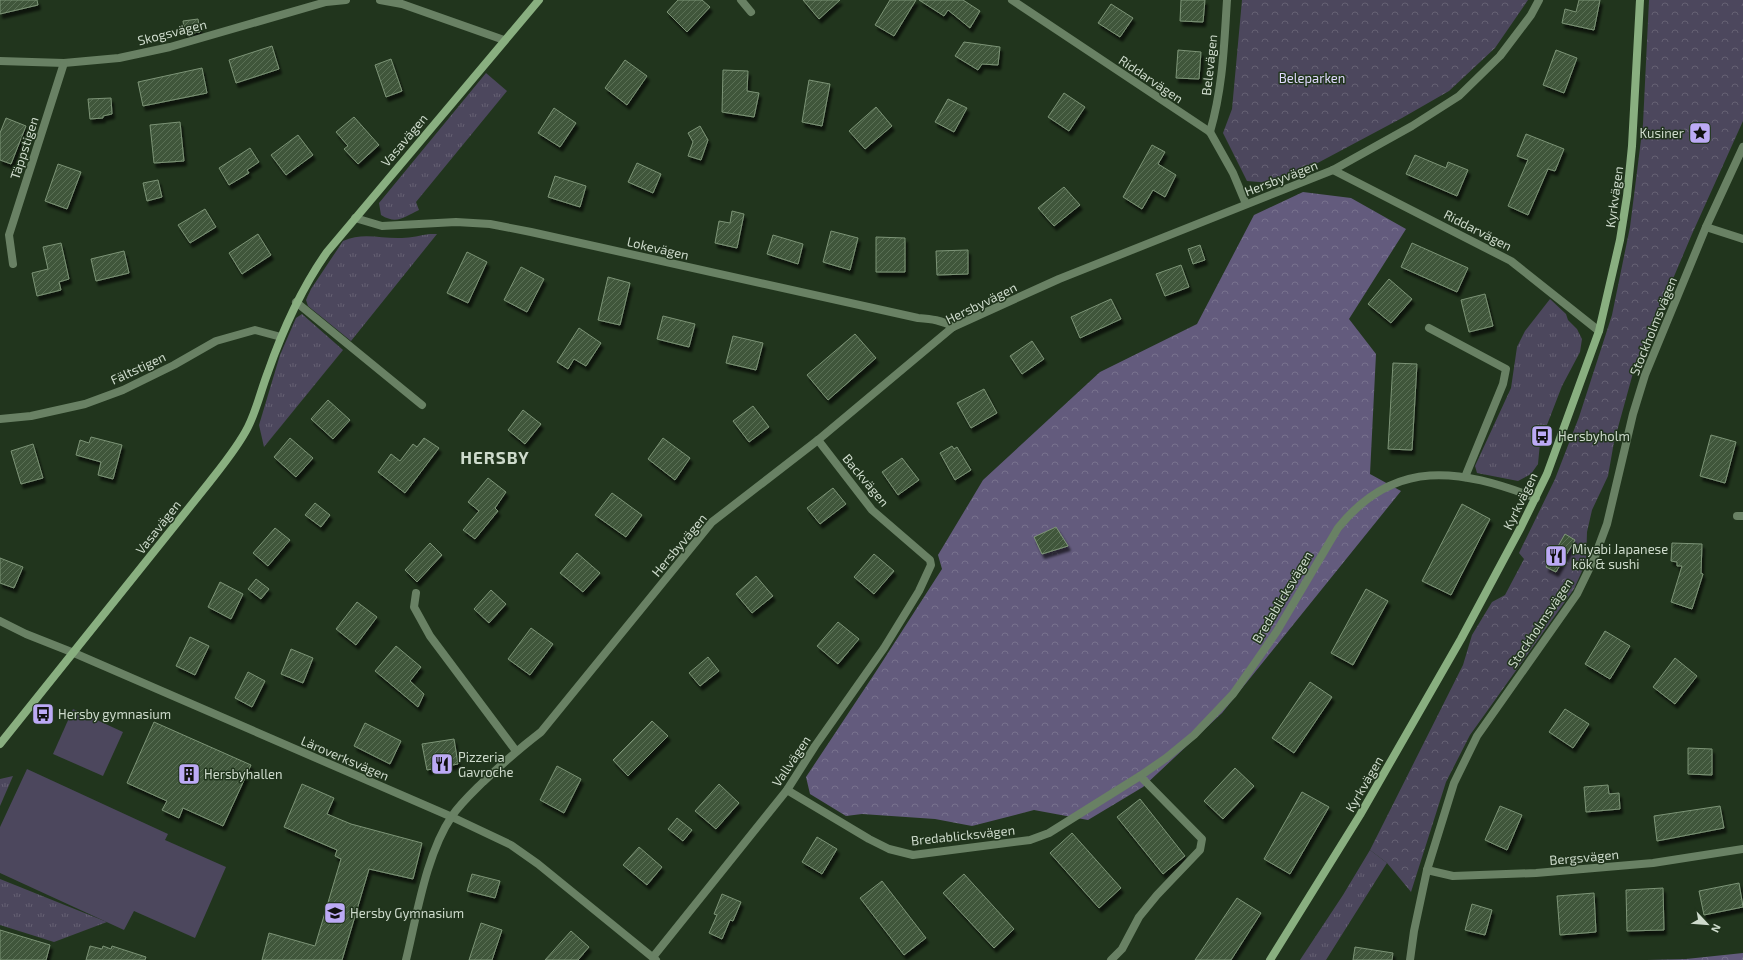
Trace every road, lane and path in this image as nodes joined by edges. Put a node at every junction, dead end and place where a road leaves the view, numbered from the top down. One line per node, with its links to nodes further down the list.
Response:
1 (346, 0): 12 (street, Skogsvägen)
2 (380, 0): 10 (street)
3 (539, 0): 10 (street, Vasavägen)
4 (740, 0): 9 (street)
5 (1012, 0): 13 (street, Riddarvägen)
6 (1227, 0): 13 (street, Belevägen)
7 (1540, 0): 15 (street, Hersbyvägen)
8 (1640, 0): 24 (street, Kyrkvägen)
9 (751, 12)
10 (504, 40): 17 (street, Vasavägen)
11 (0, 61): 12 (street, Skogsvägen)
12 (64, 64): 20 (street, Täppstigen)
13 (1210, 132): 16 (street, Riddarvägen)
14 (1743, 147): 18 (street, Stockholmsvägen)
15 (1333, 170): 16 (street, Hersbyvägen); 24 (street, Riddarvägen)
16 (1246, 204): 22 (street, Hersbyvägen)
17 (355, 218): 21 (street, Vasavägen); 22 (street, Lokevägen)
18 (1706, 227): 19 (street); 41 (street, Stockholmsvägen)
19 (1743, 239)
20 (14, 264)
21 (296, 302): 25 (street, Vasavägen); 26 (street)
22 (953, 328): 28 (street, Hersbyvägen)
23 (1429, 328): 29 (street)
24 (1599, 332): 30 (street, Kyrkvägen)
25 (280, 337): 27 (street, Fältstigen); 34 (street, Vasavägen)
26 (422, 405)
27 (0, 419)
28 (818, 440): 31 (street, Backvägen); 36 (street, Hersbyvägen)
29 (1464, 477): 30 (street, Bredablicksvägen); 37 (street, Bredablicksvägen)
30 (1536, 498): 45 (street, Kyrkvägen)
31 (931, 566): 38 (street, Vallvägen)
32 (416, 593): 36 (street)
33 (0, 620): 34 (street, Läroverksvägen)
34 (74, 653): 35 (street, Vasavägen); 39 (street, Läroverksvägen)
35 (0, 744)
36 (516, 751): 39 (street, Hersbyvägen)
37 (1140, 776): 38 (street, Bredablicksvägen); 44 (street)
38 (787, 790): 42 (street, Vallvägen)
39 (452, 817): 42 (street, Läroverksvägen); 43 (street, Hersbyvägen)
40 (1743, 849): 41 (street, Bergsvägen)
41 (1427, 870): 46 (street, Stockholmsvägen)
42 (654, 959)
43 (406, 960)
44 (1111, 960)
45 (1270, 960)
46 (1410, 960)

